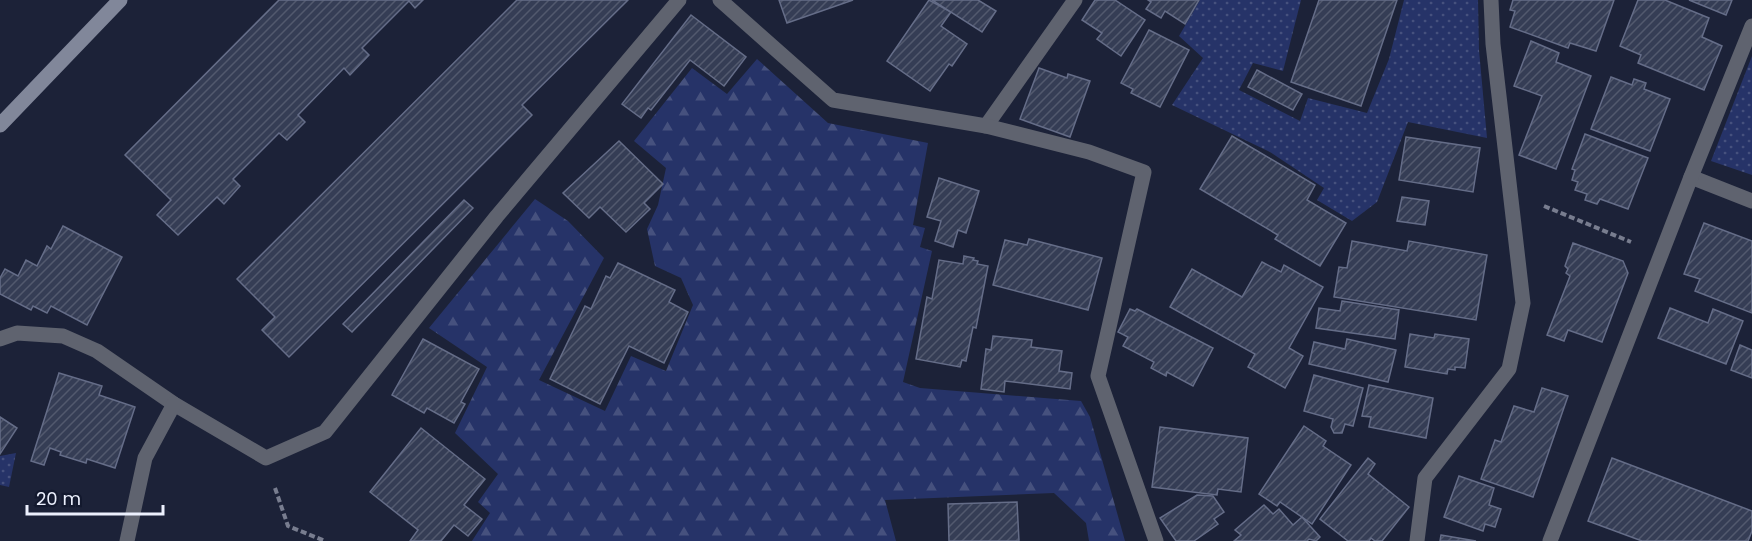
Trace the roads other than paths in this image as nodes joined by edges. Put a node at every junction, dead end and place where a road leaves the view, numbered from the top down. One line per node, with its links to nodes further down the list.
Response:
1 (120, 0): 7 (street)
2 (679, 0): 12 (street)
3 (720, 0): 8 (street)
4 (1075, 0): 8 (street)
5 (1491, 0): 15 (street)
6 (1752, 26): 9 (street)
7 (0, 125)
8 (986, 126): 14 (street)
9 (1691, 177): 10 (street); 16 (street)
10 (1752, 201)
11 (0, 339): 12 (street)
12 (174, 404): 13 (street)
13 (127, 541)
14 (1156, 541)
15 (1417, 541)
16 (1550, 541)

